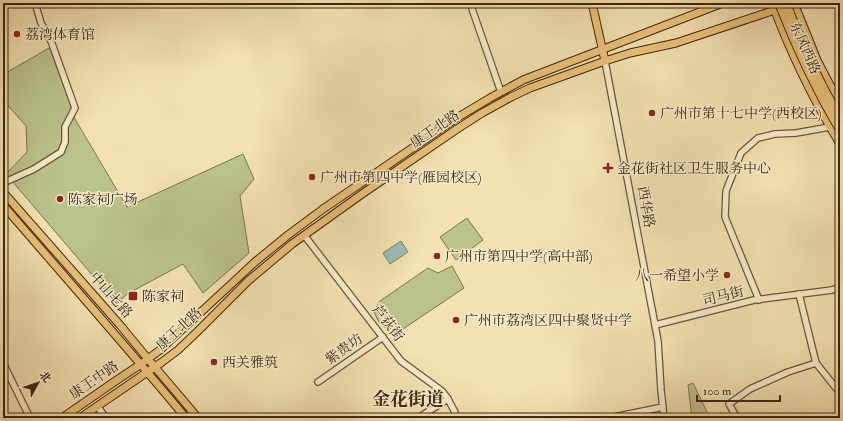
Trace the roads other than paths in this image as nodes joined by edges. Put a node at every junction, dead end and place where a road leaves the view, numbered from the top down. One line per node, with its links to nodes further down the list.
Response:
1 (35, 3): 20 (street)
2 (470, 3): 14 (street)
3 (592, 3): 9 (main road, 西华路)
4 (723, 3): 9 (main road, 康王北路)
5 (786, 3): 16 (highway, bridge)
6 (794, 3): 8 (main road, 东风西路)
7 (776, 5): 10 (main road, 东风西路); 12 (main road, 康王北路); 18 (highway, bridge)
8 (811, 47): 10 (street); 15 (main road, 东风西路)
9 (603, 49): 11 (main road, 康王北路); 12 (main road, 西华路)
10 (793, 54): 17 (main road, 东风西路)
11 (581, 57): 13 (street); 14 (main road, 康王北路)
12 (606, 61): 13 (main road, 康王北路); 28 (street, 西华路)
13 (585, 68): 23 (main road, 康王北路)
14 (500, 92): 31 (main road, 康王北路)
15 (840, 104)
16 (840, 118)
17 (830, 127): 19 (main road, 东风西路); 26 (street)
18 (840, 130)
19 (840, 144)
20 (3, 183)
21 (3, 192): 27 (main road, 中山七路)
22 (3, 205): 29 (main road, 中山七路)
23 (304, 235): 30 (street, 芦荻街); 35 (main road, 康王北路)
24 (840, 287): 25 (street, 司马街)
25 (799, 294): 26 (street, 司马街); 32 (street)
26 (759, 300): 28 (street, 司马街)
27 (120, 325): 29 (main road); 31 (main road, 中山七路)
28 (655, 326): 41 (street, 西华路)
29 (113, 331): 34 (main road, 中山七路)
30 (383, 337): 37 (street, 紫贵坊); 39 (street, 芦荻街)
31 (148, 359): 34 (main road, 康王北路); 35 (main road, 中山七路)
32 (816, 363): 38 (street); 52 (street)
33 (3, 364): 42 (street)
34 (141, 364): 36 (main road, 中山七路); 43 (main road, 康王中路)
35 (154, 367): 36 (main road, 康王中路); 47 (main road, 中山七路)
36 (147, 372): 40 (main road, 康王中路); 46 (main road, 中山七路)
37 (318, 382)
38 (840, 393)
39 (448, 399): 48 (street); 49 (street, 芦荻街)
40 (97, 406): 44 (main road, 康王中路); 45 (street)
41 (663, 407): 50 (street); 51 (street, 西华路)
42 (30, 418)
43 (62, 418)
44 (80, 418)
45 (106, 418)
46 (185, 418)
47 (198, 418)
48 (418, 418)
49 (458, 418)
50 (609, 418)
51 (664, 418)
52 (738, 418)

